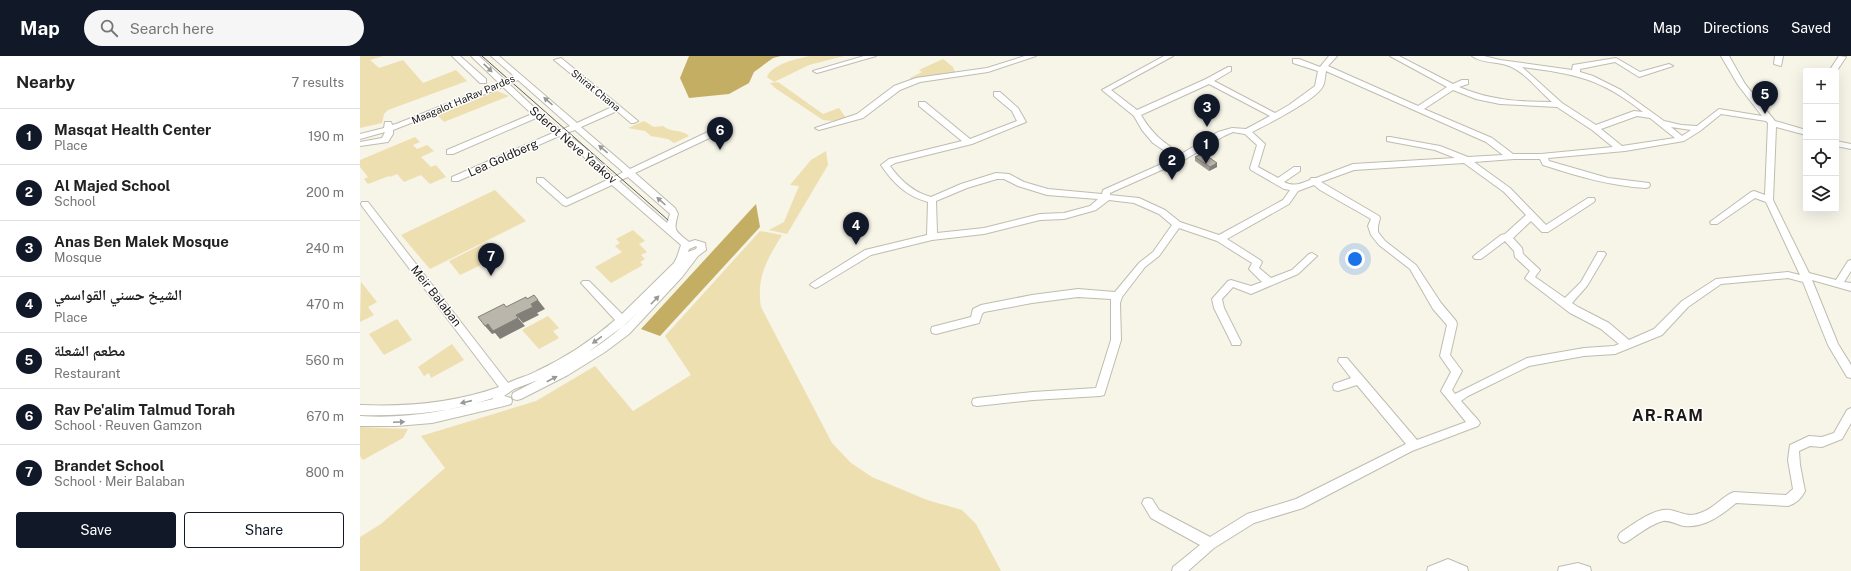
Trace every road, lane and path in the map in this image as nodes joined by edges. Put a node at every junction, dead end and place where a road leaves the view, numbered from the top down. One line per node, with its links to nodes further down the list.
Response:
1 (467, 56): 12 (street)
2 (475, 56): 26 (street, Sderot Neve Yaakov, one-way to 26)
3 (495, 56): 23 (street, Sderot Neve Yaakov)
4 (872, 56): 21 (street)
5 (1032, 56): 42 (street)
6 (1169, 56): 34 (street)
7 (1333, 56): 18 (street)
8 (1394, 56): 28 (street)
9 (1476, 56): 16 (street)
10 (1724, 56): 39 (street)
11 (1841, 56): 14 (street); 19 (street)
12 (458, 57): 24 (street)
13 (558, 60): 32 (street, Shirat Chana)
14 (1851, 60)
15 (1296, 61): 18 (street)
16 (1510, 63): 22 (street); 31 (street)
17 (1669, 66): 22 (street)
18 (1323, 68): 33 (street); 36 (street)
19 (1835, 68)
20 (1228, 69): 25 (street)
21 (817, 71)
22 (1576, 73): 37 (street)
23 (519, 76): 26 (street, Maagalot HaRav Pardes); 40 (street, Sderot Neve Yaakov, one-way to 23)
24 (483, 80)
25 (1208, 81): 34 (street); 36 (street)
26 (503, 82): 35 (street, Sderot Neve Yaakov); 41 (street, Maagalot HaRav Pardes)
27 (1465, 82): 28 (street)
28 (1453, 87): 31 (street); 33 (street)
29 (997, 94): 53 (street)
30 (922, 104): 53 (street)
31 (1559, 105): 43 (street)
32 (617, 108): 38 (street, Shirat Chana); 40 (street, Lea Goldberg)
33 (1420, 108): 60 (street)
34 (1136, 114): 61 (street)
35 (537, 115): 49 (street, Sderot Neve Yaakov); 58 (street)
36 (1275, 116): 47 (street)
37 (1655, 118): 43 (street); 44 (street); 52 (street)
38 (634, 121)
39 (1770, 121): 44 (street); 48 (street); 75 (street)
40 (576, 126): 49 (street, Lea Goldberg); 64 (street, Sderot Neve Yaakov, one-way to 40)
41 (389, 127): 46 (street, Maagalot HaRav Pardes); 50 (street, Maagalot HaRav Pardes); 54 (street)
42 (819, 128)
43 (1595, 128): 57 (street)
44 (1698, 128): 52 (street)
45 (717, 131): 64 (street)
46 (360, 132)
47 (1247, 132): 61 (street); 69 (street)
48 (1803, 132)
49 (560, 134): 65 (street, Lea Goldberg); 68 (street, Sderot Neve Yaakov)
50 (360, 137)
51 (1390, 139): 62 (street)
52 (1681, 139): 57 (street)
53 (969, 142): 73 (street)
54 (360, 144)
55 (1839, 144): 56 (street)
56 (1851, 146)
57 (1619, 148): 59 (street)
58 (450, 152)
59 (1543, 156): 60 (street); 70 (street)
60 (1511, 157): 62 (street)
61 (1180, 158): 72 (street)
62 (1465, 159): 67 (street); 77 (street)
63 (1297, 169): 69 (street)
64 (630, 172): 68 (street); 80 (street, Sderot Neve Yaakov, one-way to 64)
65 (455, 179)
66 (540, 180): 68 (street)
67 (1314, 180): 71 (street); 106 (street)
68 (613, 181): 80 (street, Sderot Neve Yaakov)
69 (1278, 182): 71 (street)
70 (1646, 185)
71 (1295, 189): 83 (street)
72 (1106, 198): 73 (street); 79 (street); 81 (street)
73 (932, 200): 81 (street)
74 (1591, 200): 77 (street)
75 (1769, 200): 78 (street); 89 (street)
76 (365, 204): 105 (street, Meir Balaban)
77 (1531, 216): 82 (street)
78 (1714, 222)
79 (1177, 224): 83 (street); 95 (street)
80 (672, 233): 84 (street, Sderot Neve Yaakov)
81 (932, 237): 93 (street)
82 (1507, 238): 87 (street); 96 (street)
83 (1220, 239): 90 (street)
84 (685, 249): 97 (street); 105 (street, one-way to 84)
85 (1601, 254): 96 (street)
86 (1312, 256): 90 (street)
87 (1478, 257)
88 (1851, 263): 92 (street)
89 (1806, 278): 92 (street); 100 (street); 102 (street)
90 (1269, 282): 99 (street)
91 (586, 283): 97 (street)
92 (1838, 284): 94 (street)
93 (815, 285)
94 (1851, 287)
95 (1117, 296): 98 (street); 107 (street)
96 (1566, 303): 100 (street)
97 (622, 321): 105 (street, one-way to 105)
98 (936, 330)
99 (1236, 342)
100 (1628, 345): 106 (street)
101 (1343, 361): 103 (street)
102 (1851, 374)
103 (1360, 380): 104 (street); 111 (street)
104 (1338, 387)
105 (510, 390): 108 (street, one-way to 108); 110 (street, one-way to 105)
106 (1454, 400): 111 (street)
107 (977, 402)
108 (360, 410)
109 (1851, 413): 113 (street)
110 (360, 421)
111 (1415, 446): 114 (street)
112 (1148, 503): 114 (street)
113 (1624, 537)
114 (1210, 544): 115 (street)
115 (1178, 571)
116 (1433, 571): 117 (street)
117 (1462, 571)
118 (1564, 571): 119 (street)
119 (1585, 571)

